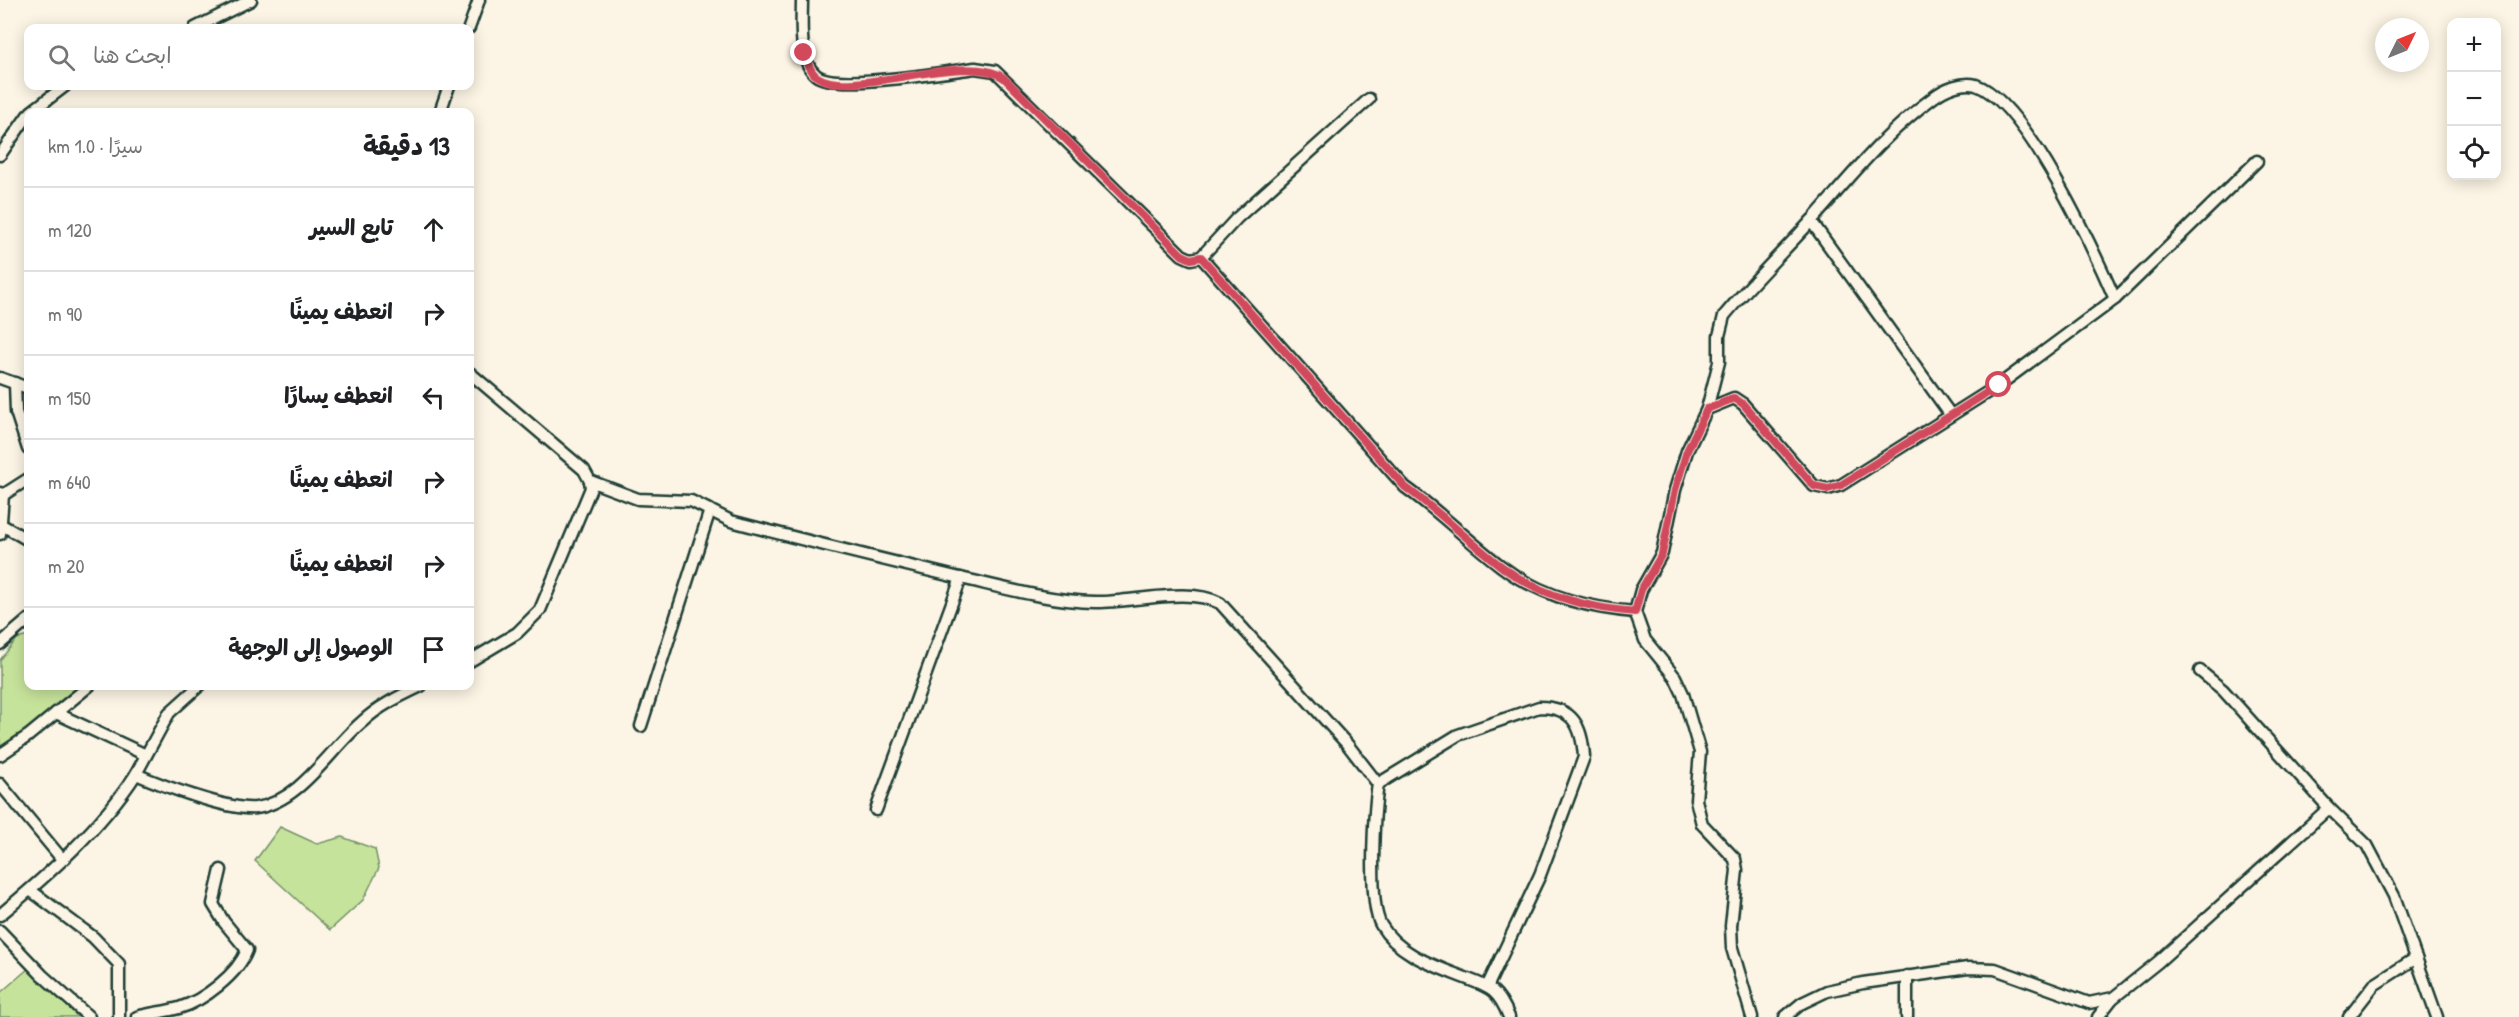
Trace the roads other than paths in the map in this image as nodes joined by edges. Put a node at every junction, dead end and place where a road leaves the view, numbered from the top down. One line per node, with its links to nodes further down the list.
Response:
1 (251, 0): 4 (street)
2 (479, 0): 5 (street)
3 (802, 0): 15 (street)
4 (203, 24)
5 (470, 24)
6 (60, 90): 9 (street)
7 (448, 90): 10 (street)
8 (1369, 99): 15 (street)
9 (38, 108)
10 (441, 108)
11 (24, 122): 12 (street)
12 (0, 155)
13 (2257, 161): 16 (street)
14 (1811, 221): 16 (street); 21 (street); 22 (street)
15 (1201, 257): 31 (street)
16 (2115, 299): 22 (street)
17 (474, 376): 25 (street)
18 (0, 378): 19 (street)
19 (15, 384): 20 (street); 23 (street)
20 (24, 387)
21 (1707, 409): 22 (street); 31 (street)
22 (1950, 414)
23 (24, 437)
24 (24, 481): 26 (street)
25 (590, 481): 27 (street); 34 (street)
26 (2, 494): 28 (street)
27 (710, 510): 30 (street); 40 (street)
28 (1, 529): 29 (street)
29 (24, 538)
30 (961, 578): 45 (street); 47 (street)
31 (1635, 612): 62 (street)
32 (24, 623): 33 (street)
33 (2, 639)
34 (474, 659)
35 (2200, 671): 46 (street)
36 (84, 690): 39 (street)
37 (194, 690): 42 (street)
38 (414, 690): 43 (street)
39 (56, 713): 41 (street); 42 (street)
40 (641, 726)
41 (0, 755)
42 (146, 755): 43 (street)
43 (136, 774): 48 (street)
44 (0, 784): 48 (street)
45 (1378, 784): 55 (street); 55 (street)
46 (2329, 808): 53 (street); 56 (street)
47 (876, 810)
48 (62, 859): 50 (street)
49 (221, 870): 60 (street)
50 (30, 890): 51 (street); 59 (street)
51 (0, 915)
52 (0, 931): 58 (street)
53 (2416, 958): 66 (street); 67 (street)
54 (1907, 976): 57 (street); 63 (street); 64 (street)
55 (1488, 986): 61 (street)
56 (2113, 998): 57 (street); 65 (street)
57 (2089, 1003): 65 (street)
58 (89, 1017)
59 (119, 1017)
60 (137, 1017)
61 (1509, 1017)
62 (1752, 1017)
63 (1785, 1017)
64 (1907, 1017)
65 (2097, 1017)
66 (2349, 1017)
67 (2437, 1017)

